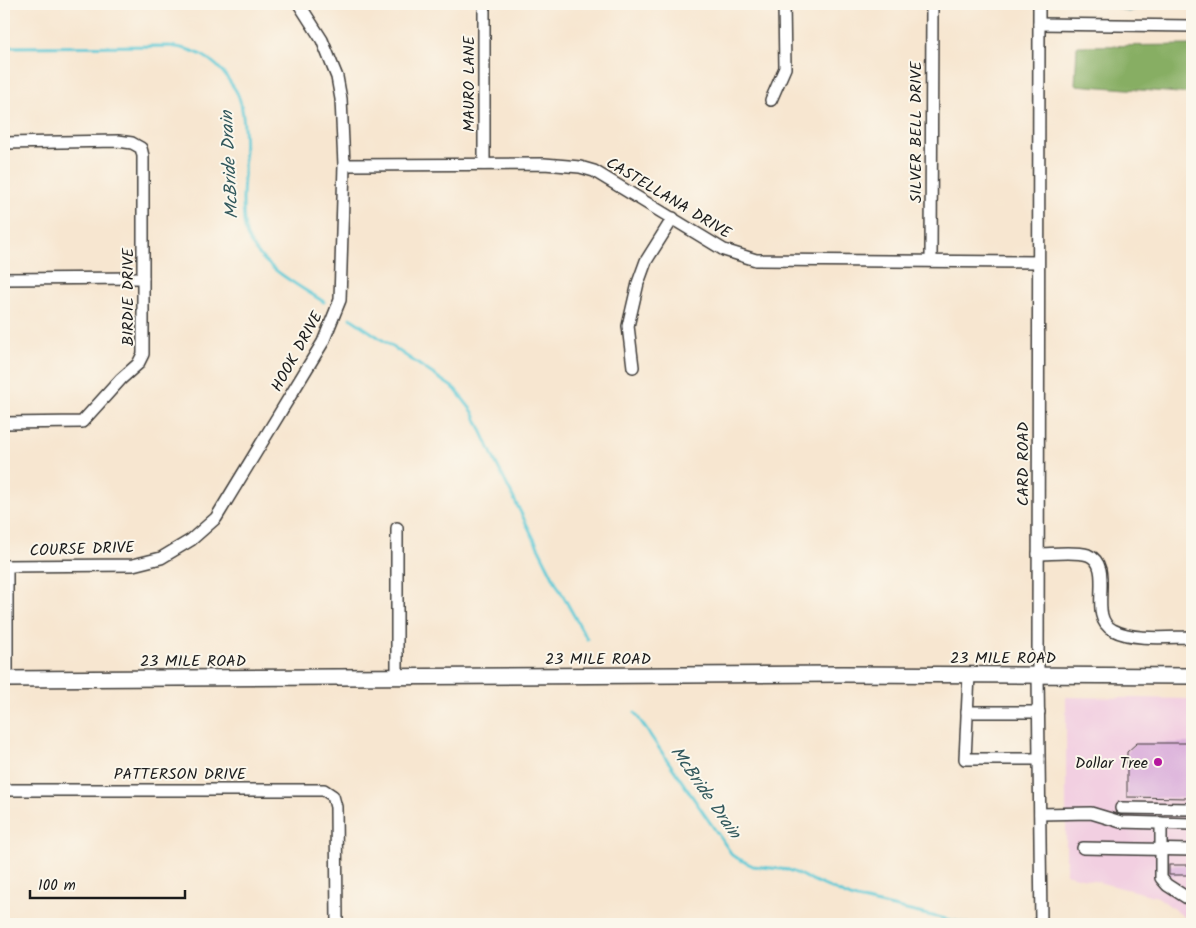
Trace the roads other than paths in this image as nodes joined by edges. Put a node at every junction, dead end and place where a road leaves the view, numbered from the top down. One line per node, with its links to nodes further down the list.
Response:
1 (298, 4): 11 (street, HOOK DRIVE)
2 (484, 4): 10 (street, MAURO LANE)
3 (784, 4): 8 (street)
4 (932, 4): 13 (street, SILVER BELL DRIVE)
5 (1039, 4): 6 (street, CARD ROAD)
6 (1039, 24): 7 (street); 14 (street, CARD ROAD)
7 (1192, 26)
8 (771, 100)
9 (4, 143): 15 (street, BIRDIE DRIVE)
10 (484, 164): 11 (street, CASTELLANA DRIVE); 12 (street, CASTELLANA DRIVE)
11 (344, 165): 21 (street, HOOK DRIVE)
12 (673, 218): 13 (street, CASTELLANA DRIVE); 17 (street)
13 (931, 261): 14 (street, CASTELLANA DRIVE)
14 (1038, 262): 20 (street, CARD ROAD)
15 (143, 278): 16 (street); 18 (street, BIRDIE DRIVE)
16 (4, 279)
17 (633, 367)
18 (4, 423)
19 (397, 528): 26 (street)
20 (1038, 554): 23 (street); 25 (street, CARD ROAD)
21 (161, 558): 22 (street, COURSE DRIVE)
22 (5, 566): 28 (street)
23 (1192, 637)
24 (969, 675): 25 (main road, 23 MILE ROAD); 26 (main road, 23 MILE ROAD); 29 (street)
25 (1038, 675): 27 (main road, 23 MILE ROAD); 30 (street, CARD ROAD)
26 (397, 676): 28 (main road, 23 MILE ROAD)
27 (1192, 676)
28 (5, 679)
29 (967, 712): 30 (street); 31 (street)
30 (1039, 712): 31 (street, CARD ROAD)
31 (1039, 759): 35 (street, CARD ROAD)
32 (4, 790): 42 (street, PATTERSON DRIVE)
33 (1121, 808): 34 (street)
34 (1192, 809)
35 (1040, 814): 36 (street); 43 (street, CARD ROAD)
36 (1160, 823): 37 (street); 39 (street)
37 (1192, 824)
38 (1083, 848): 39 (street)
39 (1160, 850): 40 (street); 41 (street)
40 (1192, 850)
41 (1192, 901)
42 (337, 924)
43 (1041, 924)

